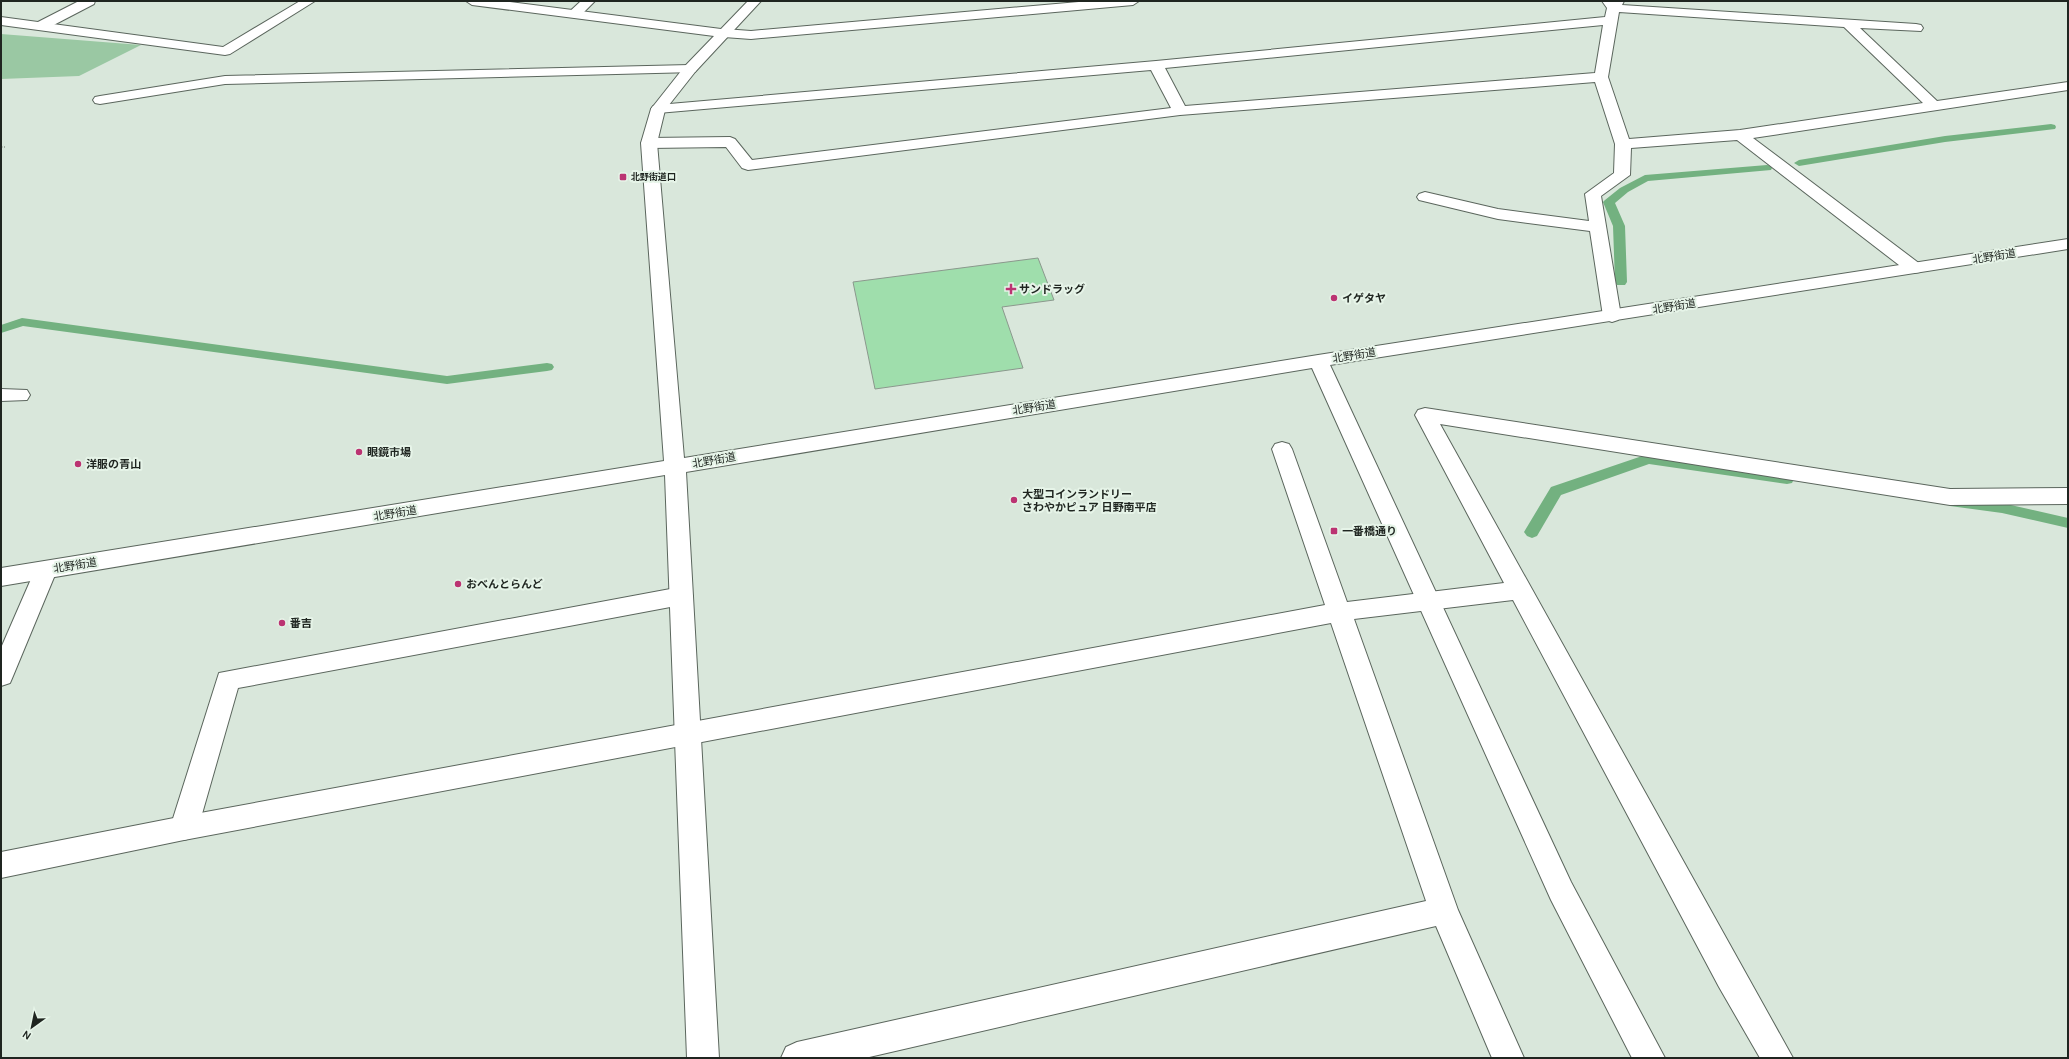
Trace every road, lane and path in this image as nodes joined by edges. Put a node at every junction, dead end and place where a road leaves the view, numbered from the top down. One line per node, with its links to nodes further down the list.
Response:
1 (89, 1): 12 (street)
2 (309, 1): 12 (street)
3 (472, 1): 9 (street)
4 (589, 1): 9 (street)
5 (755, 1): 14 (street)
6 (1133, 1): 7 (street)
7 (1007, 6): 14 (street)
8 (1613, 8): 11 (street); 15 (street); 17 (street)
9 (574, 14): 14 (street)
10 (1, 21): 12 (street)
11 (1846, 22): 13 (street); 20 (street)
12 (41, 26)
13 (1916, 28)
14 (724, 33): 16 (street)
15 (1156, 64): 21 (street); 22 (street)
16 (690, 68): 19 (street); 21 (street)
17 (1601, 77): 22 (street); 25 (street)
18 (2068, 86): 20 (street)
19 (100, 100)
20 (1934, 106): 23 (street)
21 (658, 109): 24 (street)
22 (1180, 111): 24 (street)
23 (1740, 135): 25 (street); 31 (street)
24 (649, 143): 35 (street)
25 (1624, 144): 29 (street)
26 (1, 147): 27 (path)
27 (5, 147)
28 (1425, 197): 29 (street)
29 (1598, 227): 32 (street)
30 (2068, 244): 31 (street, 北野街道)
31 (1914, 268): 32 (street, 北野街道)
32 (1612, 316): 33 (street, 北野街道)
33 (1318, 361): 35 (street, 北野街道); 41 (street)
34 (1282, 448): 42 (street)
35 (675, 467): 37 (street, 北野街道); 40 (street)
36 (2068, 496): 39 (street)
37 (46, 570): 38 (street, 北野街道); 43 (street)
38 (1, 577)
39 (1519, 590): 41 (street); 52 (street)
40 (681, 596): 44 (street); 45 (street)
41 (1427, 602): 42 (street); 51 (street)
42 (1339, 612): 44 (street); 47 (street)
43 (1, 676)
44 (688, 733): 45 (street); 48 (street)
45 (184, 828): 46 (street)
46 (1, 865)
47 (1444, 911): 49 (street); 50 (street)
48 (704, 1058)
49 (797, 1058)
50 (1508, 1058)
51 (1649, 1058)
52 (1777, 1058)

